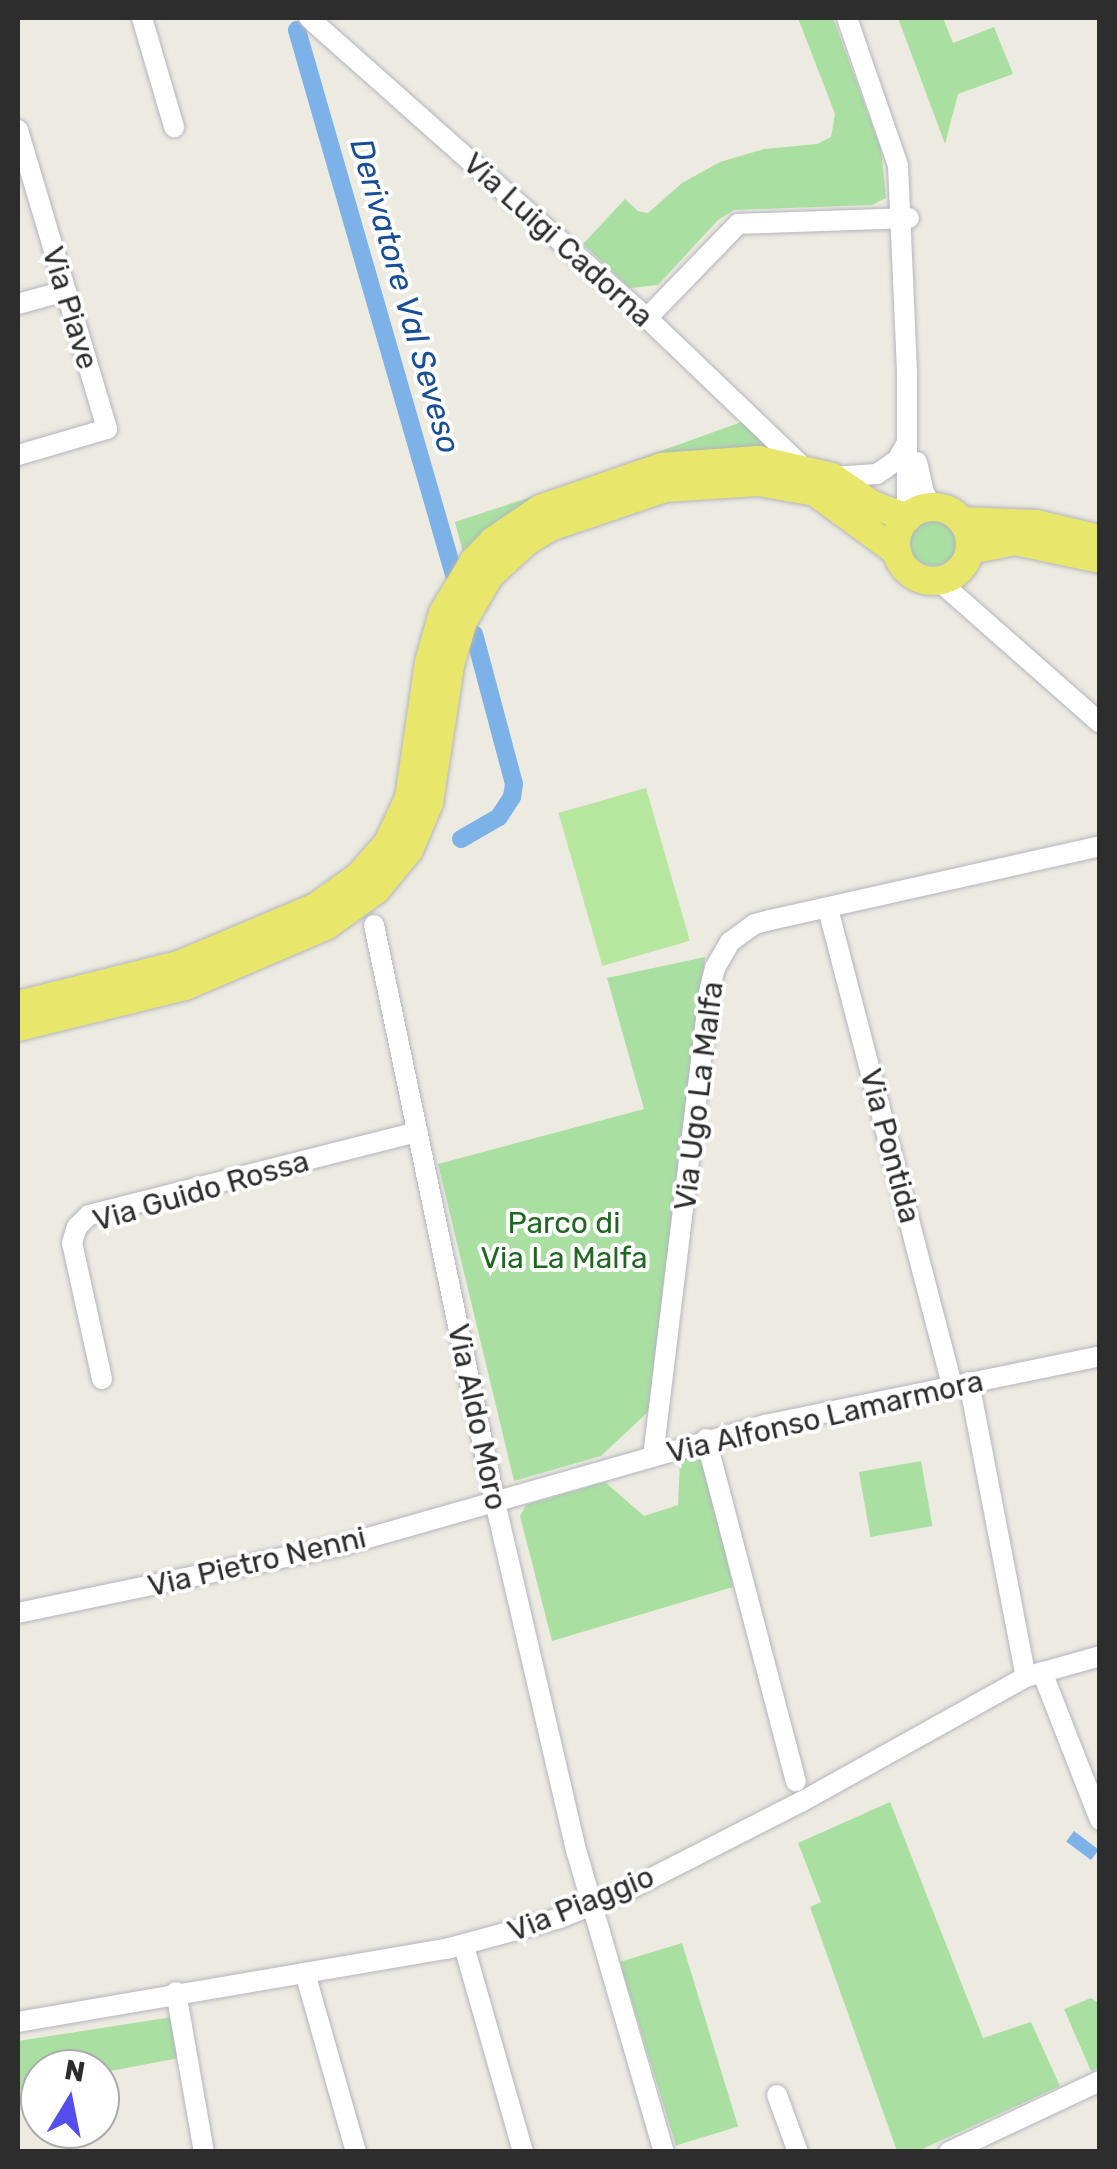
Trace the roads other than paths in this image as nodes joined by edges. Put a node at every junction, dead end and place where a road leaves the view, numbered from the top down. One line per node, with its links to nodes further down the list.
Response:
1 (142, 18): 4 (street)
2 (309, 18): 9 (street, Via Luigi Cadorna)
3 (850, 18): 6 (street)
4 (174, 127)
5 (18, 130): 7 (street, Via Piave)
6 (906, 217): 9 (street); 10 (street); 14 (street)
7 (65, 290): 8 (street); 11 (street, Via Piave)
8 (18, 304)
9 (647, 318): 12 (street, Via Luigi Cadorna)
10 (907, 443): 13 (street); 14 (street)
11 (18, 454)
12 (804, 468): 13 (main road); 25 (main road)
13 (832, 477): 14 (main road)
14 (920, 512): 15 (main road); 18 (main road)
15 (962, 521): 16 (main road); 17 (main road)
16 (1100, 539)
17 (970, 550): 19 (main road); 20 (main road)
18 (897, 552): 20 (main road); 26 (main road)
19 (1100, 560)
20 (938, 580): 21 (street)
21 (1100, 723)
22 (1100, 846): 23 (street, Via Ugo La Malfa)
23 (828, 909): 30 (street, Via Pontida); 32 (street, Via Ugo La Malfa)
24 (374, 925): 27 (street, Via Aldo Moro)
25 (18, 1006)
26 (18, 1028)
27 (418, 1132): 29 (street, Via Guido Rossa); 33 (street, Via Aldo Moro)
28 (1100, 1356): 30 (street, Via Alfonso Lamarmora)
29 (102, 1379)
30 (961, 1383): 31 (street, Via Alfonso Lamarmora); 36 (street, Via Pontida)
31 (706, 1440): 32 (street, Via Alfonso Lamarmora); 37 (street)
32 (653, 1456): 33 (street, Via Alfonso Lamarmora)
33 (494, 1502): 34 (street, Via Pietro Nenni); 39 (street, Via Aldo Moro)
34 (18, 1613)
35 (1100, 1656): 36 (street, Via Piaggio)
36 (1034, 1674): 38 (street, Via Pontida); 39 (street, Via Piaggio)
37 (796, 1781)
38 (1100, 1820)
39 (593, 1906): 40 (street, Via Piaggio); 49 (street, Via Aldo Moro)
40 (464, 1946): 41 (street, Via Piaggio); 48 (street)
41 (305, 1973): 42 (street, Via Piaggio); 47 (street)
42 (176, 1992): 43 (street, Via Piaggio); 46 (street)
43 (18, 2022)
44 (1100, 2082): 51 (street)
45 (777, 2095): 50 (street)
46 (204, 2152)
47 (356, 2152)
48 (523, 2152)
49 (664, 2152)
50 (798, 2152)
51 (949, 2152)

